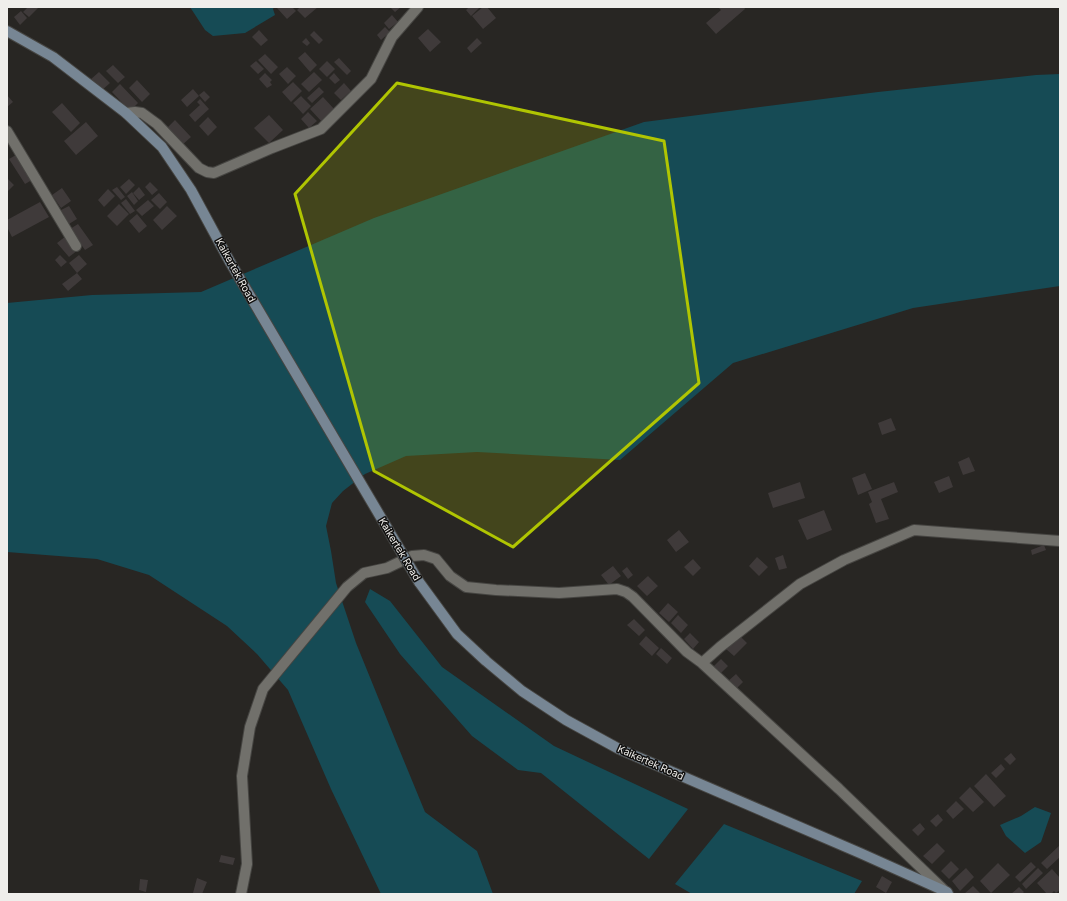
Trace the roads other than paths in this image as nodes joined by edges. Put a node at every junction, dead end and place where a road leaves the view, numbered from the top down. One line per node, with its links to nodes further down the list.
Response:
1 (418, 7): 3 (street)
2 (7, 31): 3 (main road, Kaikertek Road)
3 (126, 113): 8 (main road, Kaikertek Road, bridge)
4 (7, 131): 5 (street)
5 (76, 246)
6 (1060, 541): 7 (street)
7 (702, 663): 8 (street); 9 (street)
8 (948, 893)
9 (241, 894)

